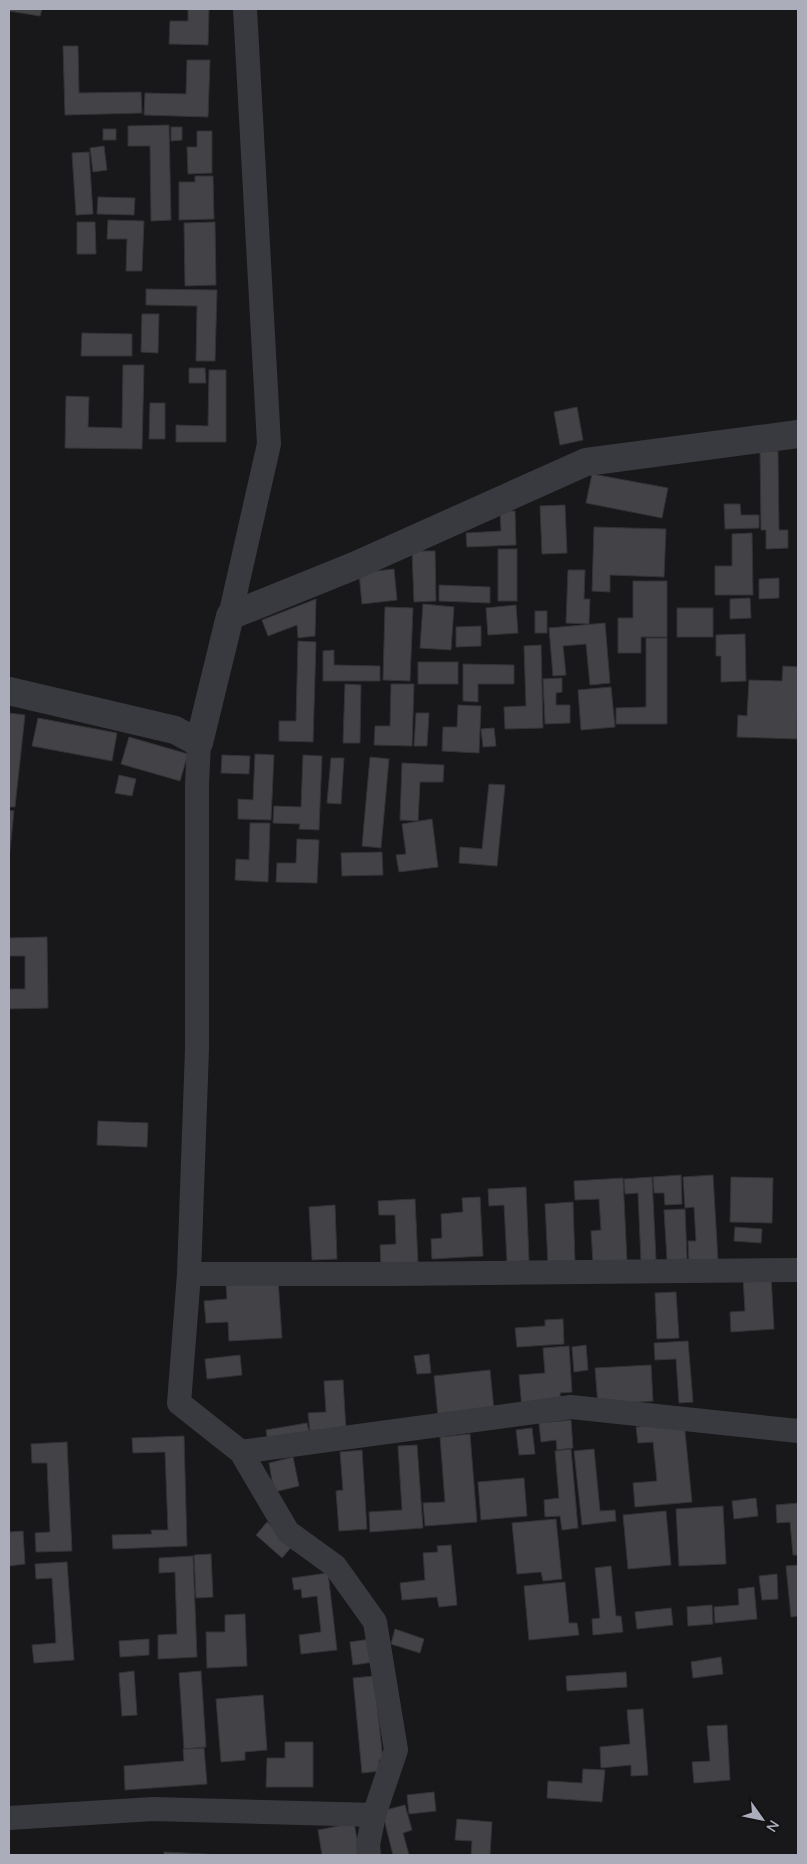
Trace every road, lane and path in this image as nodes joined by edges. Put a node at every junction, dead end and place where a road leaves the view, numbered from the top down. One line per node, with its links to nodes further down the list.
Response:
1 (245, 9): 3 (street)
2 (798, 434): 3 (street)
3 (230, 616): 5 (street)
4 (9, 691): 5 (street)
5 (199, 743): 7 (street)
6 (798, 1270): 7 (street)
7 (188, 1274): 9 (street)
8 (798, 1431): 9 (street)
9 (241, 1452): 10 (street)
10 (374, 1815): 11 (street); 12 (street)
11 (9, 1818)
12 (369, 1855)

